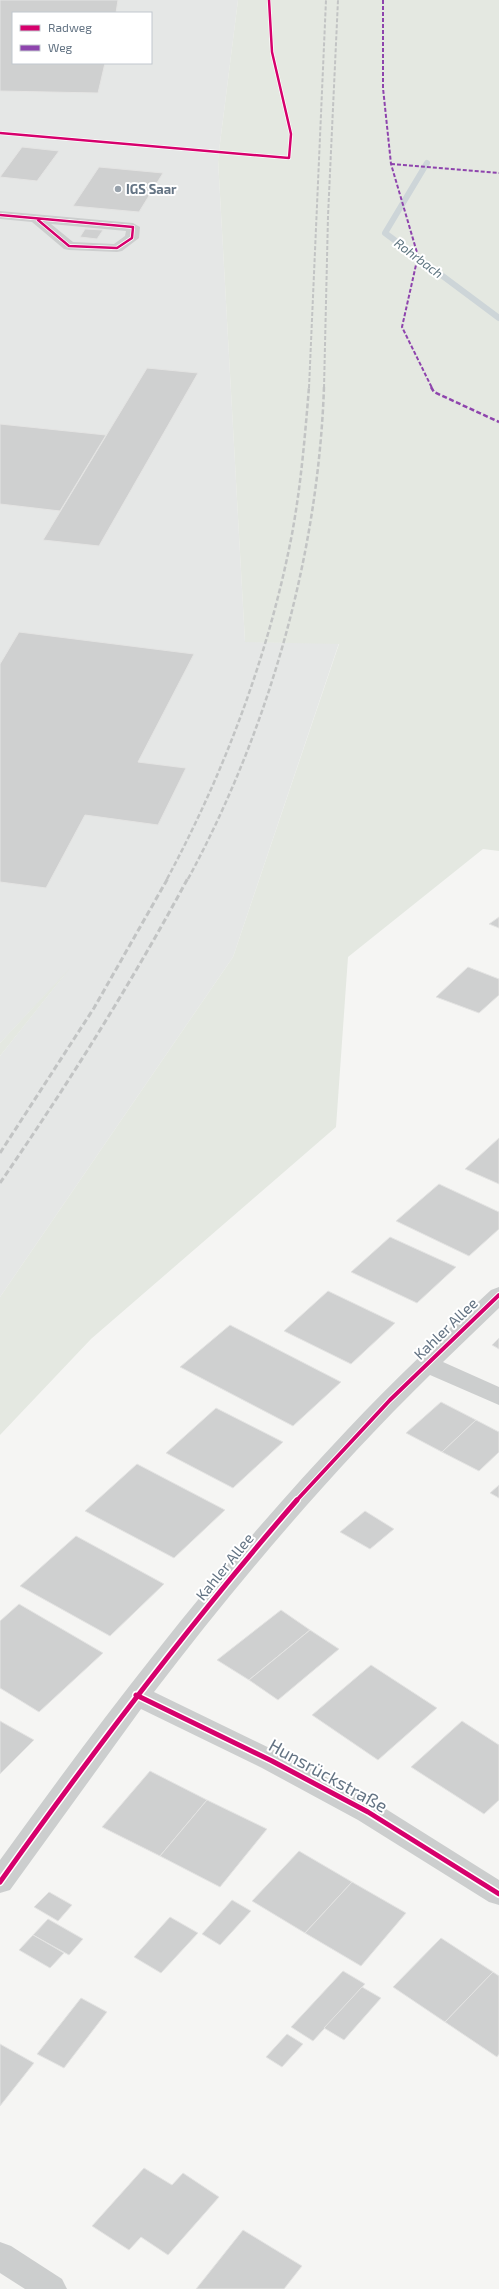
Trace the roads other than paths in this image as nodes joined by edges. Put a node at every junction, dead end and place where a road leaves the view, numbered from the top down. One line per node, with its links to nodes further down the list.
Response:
1 (0, 216): 2 (street)
2 (38, 220): 2 (street)
3 (499, 1294): 4 (street, Kahler Allee)
4 (427, 1364): 5 (street); 6 (street, Kahler Allee)
5 (499, 1397)
6 (136, 1695): 7 (street, Kahler Allee); 8 (street, Hunsrückstraße)
7 (0, 1882)
8 (499, 1894)
9 (0, 2256): 10 (street)
10 (50, 2289)

